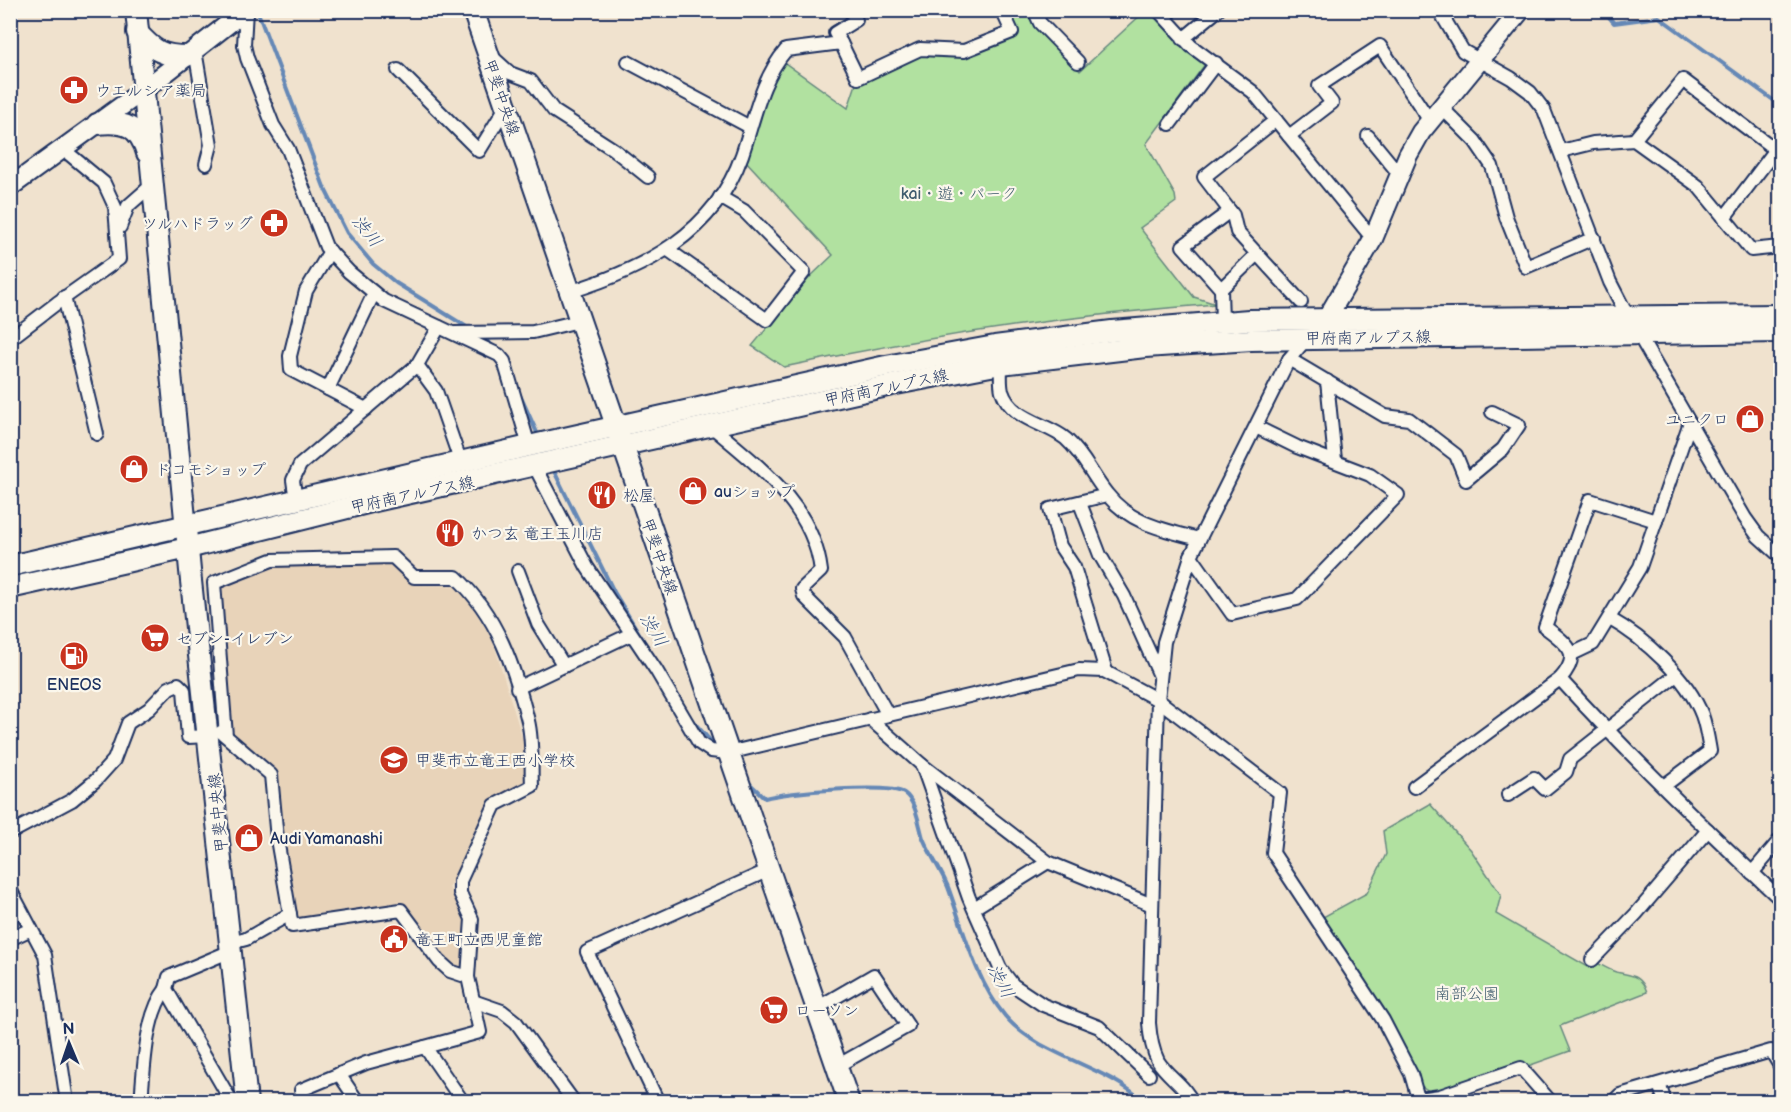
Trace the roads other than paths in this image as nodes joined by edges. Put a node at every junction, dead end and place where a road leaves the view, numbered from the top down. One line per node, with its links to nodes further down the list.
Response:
1 (136, 10): 11 (main road)
2 (473, 10): 14 (main road, 甲斐中央線)
3 (850, 10): 13 (street)
4 (1002, 10): 13 (street)
5 (1034, 10): 18 (street)
6 (1158, 10): 12 (street)
7 (1218, 10): 12 (street)
8 (1439, 10): 16 (street)
9 (1521, 10): 16 (street)
10 (246, 11): 15 (street); 47 (street)
11 (137, 32): 15 (main road); 21 (main road)
12 (1184, 39): 19 (street)
13 (841, 43): 27 (street)
14 (487, 52): 22 (main road, 甲斐中央線); 37 (street)
15 (191, 53): 21 (street); 34 (street)
16 (1479, 61): 23 (street); 33 (street)
17 (628, 62): 27 (street)
18 (1078, 62)
19 (1216, 63): 24 (street); 25 (street)
20 (398, 70): 22 (street)
21 (145, 89): 26 (street); 36 (main road)
22 (506, 107): 50 (main road, 甲斐中央線)
23 (1435, 114): 28 (street); 35 (street); 44 (street)
24 (1276, 120): 28 (street); 40 (street)
25 (1170, 123)
26 (97, 124): 32 (street); 36 (main road)
27 (750, 127): 39 (street)
28 (1289, 136): 43 (street)
29 (1368, 136): 35 (street)
30 (1634, 141): 31 (street); 33 (street); 41 (street)
31 (1778, 146): 41 (street)
32 (63, 149): 38 (street); 42 (street)
33 (1561, 151): 44 (street)
34 (206, 164)
35 (1400, 175): 43 (street)
36 (153, 177): 42 (street); 86 (main road, 甲斐中央線)
37 (648, 177)
38 (10, 187)
39 (720, 197): 46 (street); 46 (street)
40 (1230, 211): 48 (street); 49 (street)
41 (1724, 218): 45 (street)
42 (118, 234): 52 (street)
43 (1372, 238): 56 (street)
44 (1594, 238): 54 (street)
45 (1780, 247)
46 (667, 249): 50 (street)
47 (330, 251): 51 (street); 69 (street)
48 (1257, 254): 49 (street); 53 (street)
49 (1221, 288): 58 (street)
50 (569, 292): 57 (main road, 甲斐中央線)
51 (374, 293): 59 (street); 69 (street)
52 (64, 297): 64 (street); 76 (street)
53 (1300, 302)
54 (1627, 315): 55 (main road, 甲府南アルプス線); 56 (main road, 甲府南アルプス線); 62 (street)
55 (1780, 315)
56 (1327, 318): 58 (main road, 甲府南アルプス線); 63 (street)
57 (579, 321): 61 (street); 74 (main road, 甲斐中央線)
58 (1222, 322): 74 (main road, 甲府南アルプス線)
59 (439, 327): 61 (street); 67 (street)
60 (1780, 332): 62 (main road, 甲府南アルプス線)
61 (451, 333): 77 (street)
62 (1638, 333): 63 (main road, 甲府南アルプス線); 72 (street)
63 (1307, 338): 65 (street); 66 (main road, 甲府南アルプス線)
64 (10, 339)
65 (1289, 359): 68 (street); 75 (street)
66 (1001, 364): 73 (main road, 甲府南アルプス線); 82 (street)
67 (417, 365): 70 (street); 80 (street)
68 (1327, 381): 71 (street); 79 (street)
69 (328, 389): 70 (street)
70 (366, 409): 83 (street)
71 (1492, 412)
72 (1689, 424): 85 (street); 90 (street)
73 (711, 426): 78 (main road, 甲府南アルプス線); 104 (street)
74 (615, 427): 77 (main road, 甲府南アルプス線); 78 (main road, 甲斐中央線)
75 (1256, 427): 79 (street); 87 (street)
76 (97, 434)
77 (529, 446): 80 (main road, 甲府南アルプス線)
78 (621, 446): 81 (main road, 甲府南アルプス線); 108 (main road, 甲斐中央線)
79 (1335, 460): 89 (street)
80 (461, 463): 83 (main road, 甲府南アルプス線)
81 (535, 467): 88 (main road, 甲府南アルプス線); 95 (street)
82 (1107, 495): 84 (street); 87 (street)
83 (296, 501): 86 (main road, 甲府南アルプス線)
84 (1080, 503): 98 (street); 100 (street)
85 (1656, 521): 94 (street); 96 (street)
86 (186, 525): 88 (main road, 甲斐中央線); 91 (main road, 甲府南アルプス線)
87 (1199, 539): 89 (street)
88 (188, 548): 93 (main road, 甲府南アルプス線); 107 (main road, 甲斐中央線)
89 (1191, 556): 100 (street)
90 (1780, 556)
91 (10, 566)
92 (518, 571): 97 (street)
93 (10, 588)
94 (1610, 618): 96 (street); 99 (street)
95 (632, 634): 97 (street); 108 (street)
96 (1572, 654): 101 (street)
97 (564, 666): 102 (street)
98 (1106, 671): 103 (street); 104 (street)
99 (1675, 676): 106 (street); 110 (street)
100 (1161, 677): 103 (street)
101 (1560, 679): 106 (street); 111 (street)
102 (517, 688): 107 (street); 128 (street)
103 (1158, 700): 121 (street); 138 (street)
104 (888, 715): 105 (street)
105 (870, 719): 108 (street); 109 (street)
106 (1606, 729): 110 (street); 112 (street)
107 (215, 735): 114 (street); 123 (street); 126 (main road, 甲斐中央線)
108 (728, 753): 117 (main road, 甲斐中央線)
109 (922, 765): 116 (street); 122 (street)
110 (1665, 785): 113 (street)
111 (1414, 787)
112 (1508, 795)
113 (1708, 830): 118 (street); 127 (street)
114 (10, 833)
115 (1780, 840): 118 (street)
116 (1048, 862): 121 (street); 122 (street)
117 (769, 870): 131 (main road, 甲斐中央線); 147 (street)
118 (1752, 873): 120 (street)
119 (10, 889): 124 (street)
120 (1780, 899)
121 (1152, 905): 149 (street)
122 (974, 908): 136 (street)
123 (290, 914): 126 (street); 128 (street)
124 (31, 928): 125 (street); 139 (street)
125 (10, 939)
126 (231, 947): 129 (street); 142 (main road, 甲斐中央線)
127 (1592, 960)
128 (468, 977): 130 (street)
129 (166, 989): 140 (street); 141 (street)
130 (473, 1001): 132 (street); 146 (street)
131 (817, 1008): 133 (main road, 甲斐中央線); 133 (street)
132 (425, 1047): 135 (street); 145 (street)
133 (837, 1066): 148 (main road, 甲斐中央線)
134 (1780, 1066): 137 (street)
135 (339, 1074): 143 (street); 144 (street)
136 (1149, 1076)
137 (1659, 1084): 151 (street); 152 (street)
138 (1419, 1100): 150 (street)
139 (67, 1101)
140 (141, 1101)
141 (237, 1101)
142 (247, 1101)
143 (304, 1101)
144 (358, 1101)
145 (464, 1101)
146 (574, 1101)
147 (658, 1101)
148 (849, 1101)
149 (1192, 1101)
150 (1551, 1101)
151 (1613, 1101)
152 (1665, 1101)

